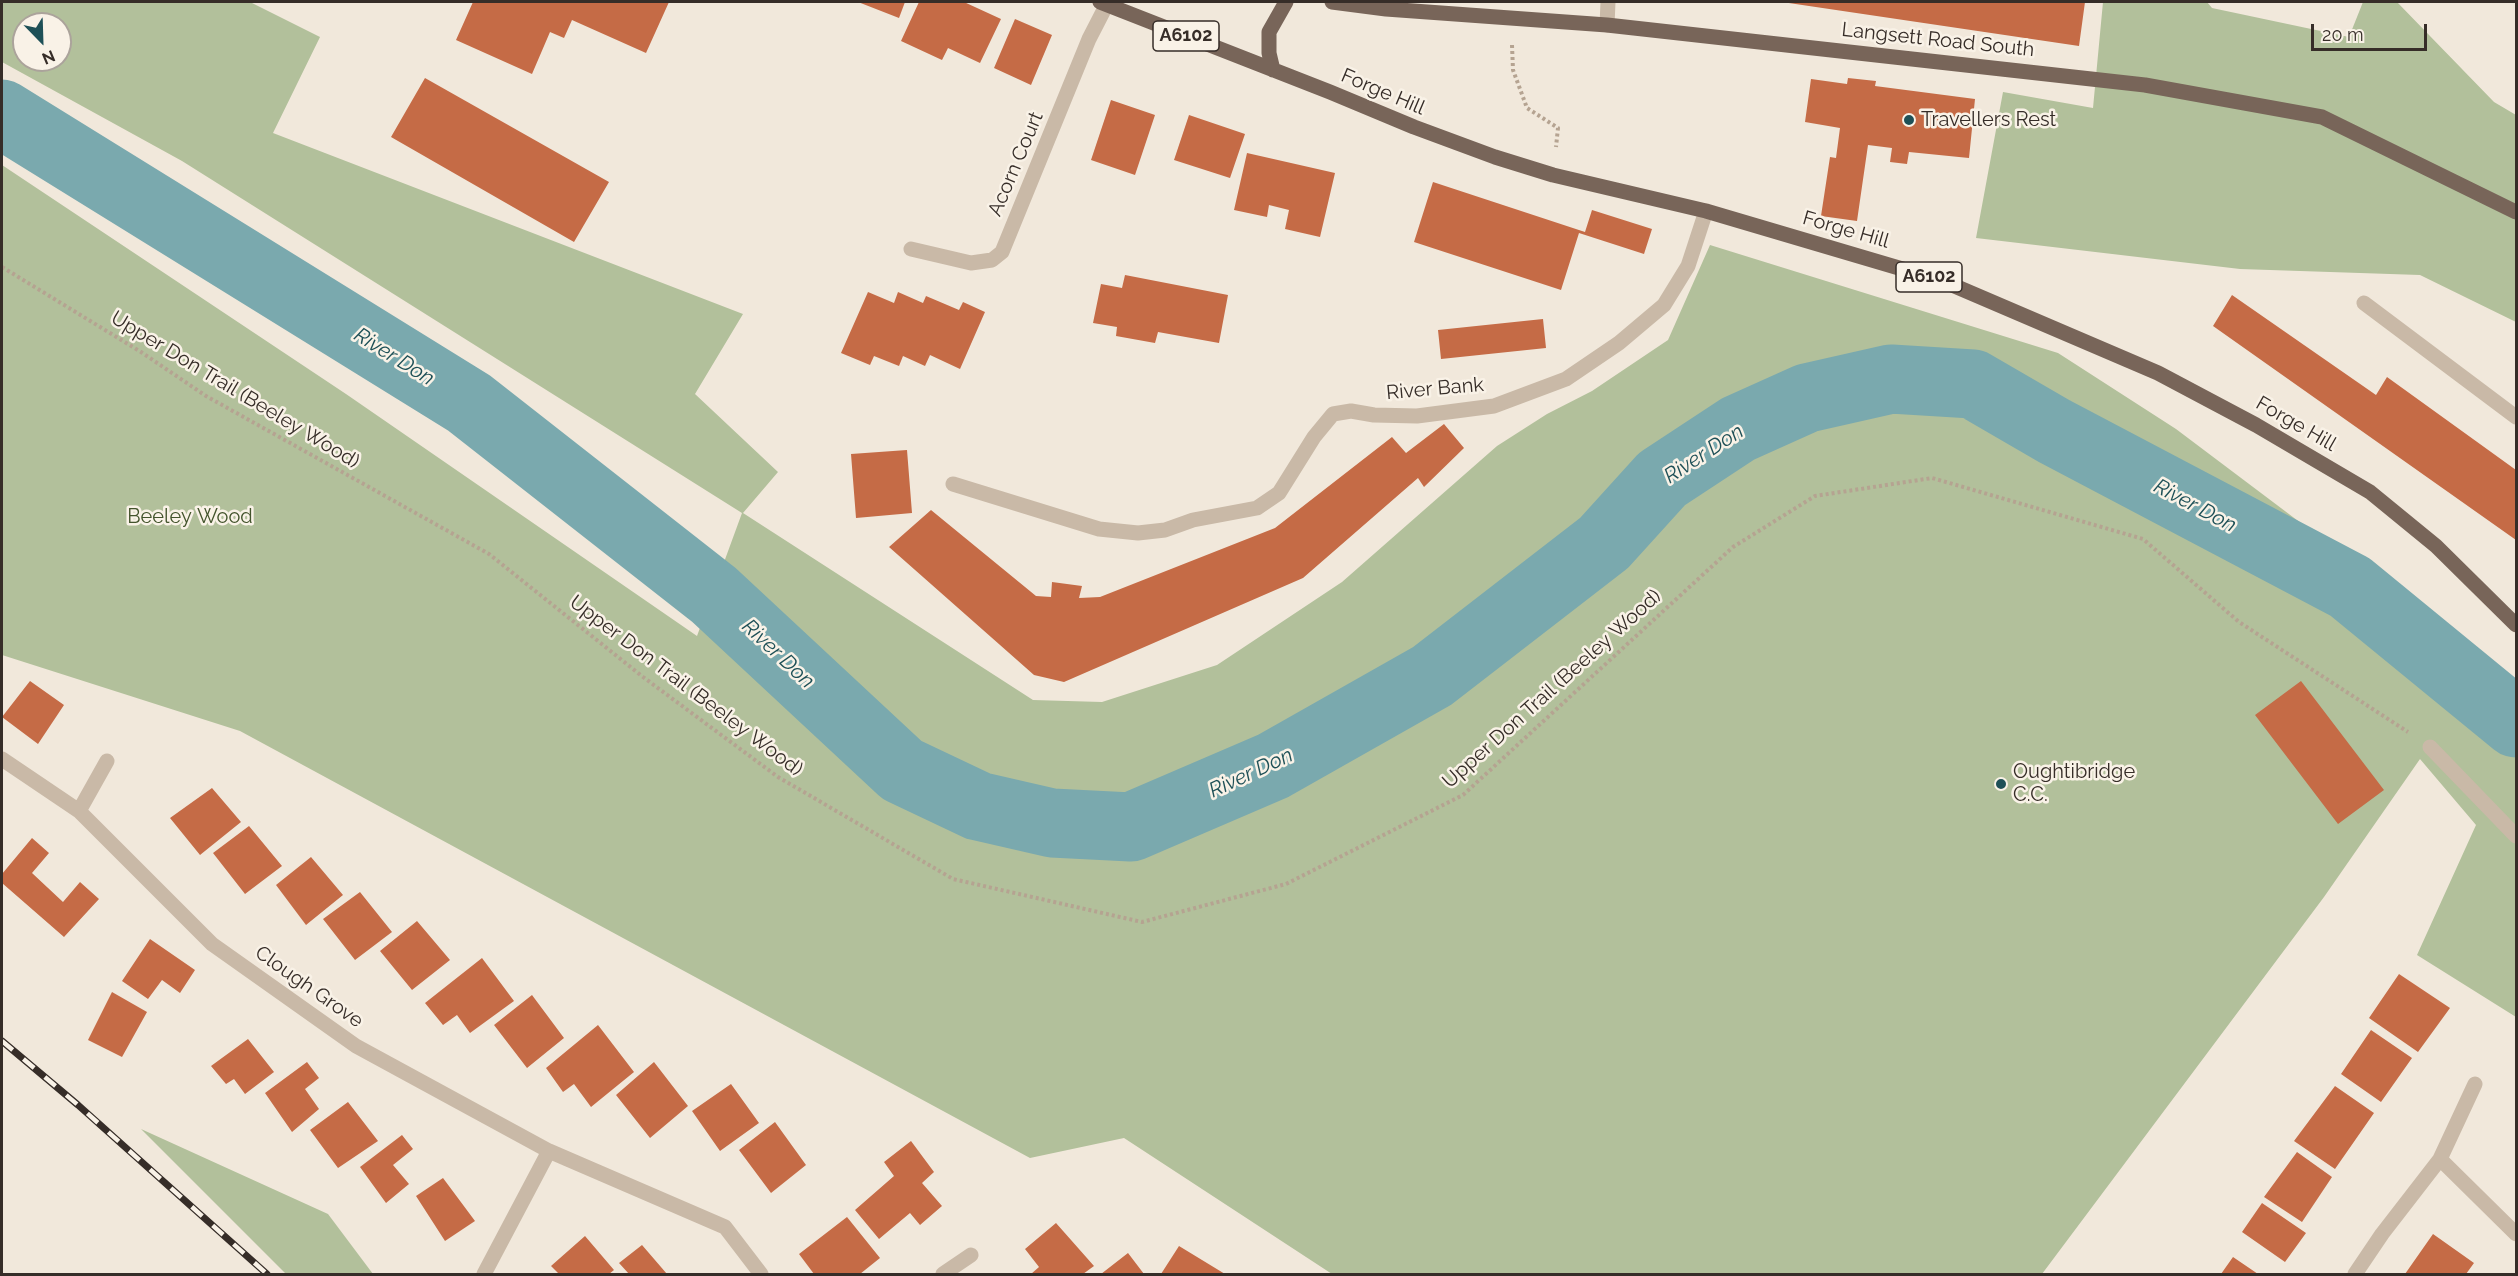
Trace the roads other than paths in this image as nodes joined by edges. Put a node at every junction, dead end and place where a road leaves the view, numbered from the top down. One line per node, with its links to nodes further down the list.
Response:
1 (1286, 2): 6 (main road)
2 (1332, 2): 5 (main road, Langsett Road South)
3 (1608, 2): 5 (street)
4 (1103, 3): 6 (main road, Forge Hill / A6102); 9 (street, Acorn Court)
5 (1607, 25): 8 (main road, Langsett Road South)
6 (1273, 70): 7 (main road, Forge Hill / A6102)
7 (1706, 211): 12 (street, River Bank); 13 (main road, Forge Hill / A6102)
8 (2517, 212)
9 (911, 249)
10 (2364, 303): 11 (street)
11 (2517, 417)
12 (953, 484)
13 (2517, 625)
14 (2430, 747): 18 (street)
15 (2, 759): 17 (street, Clough Grove)
16 (107, 761): 17 (street)
17 (79, 811): 20 (street, Clough Grove)
18 (2517, 836)
19 (2475, 1084): 21 (street)
20 (549, 1151): 24 (street); 25 (street, Clough Grove)
21 (2440, 1159): 22 (street); 27 (street)
22 (2517, 1234)
23 (971, 1255): 26 (street)
24 (484, 1275)
25 (761, 1275)
26 (943, 1275)
27 (2355, 1275)

